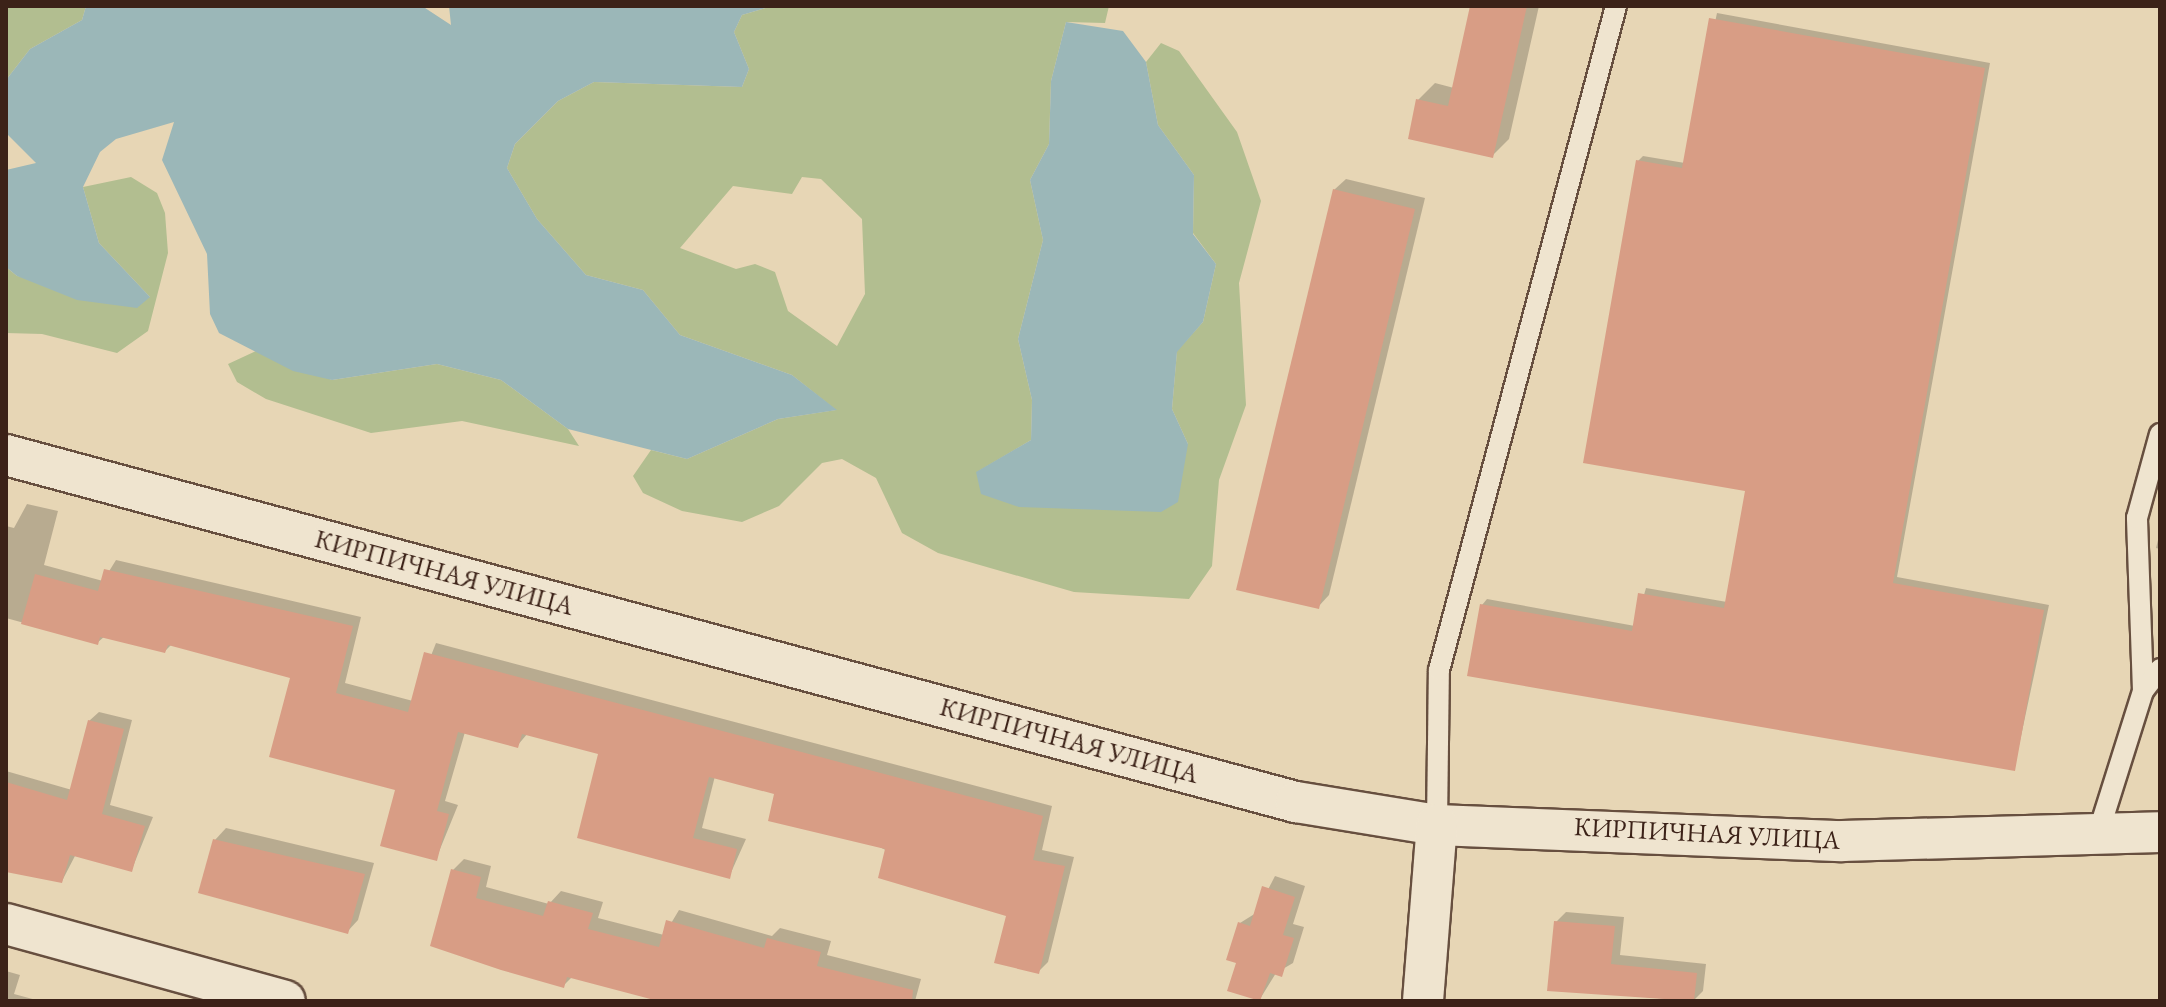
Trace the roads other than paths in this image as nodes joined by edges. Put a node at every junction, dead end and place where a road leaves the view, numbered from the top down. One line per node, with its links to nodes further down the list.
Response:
1 (1616, 6): 6 (lane)
2 (2160, 434): 5 (lane)
3 (6, 455): 6 (street, КИРПИЧНАЯ УЛИЦА)
4 (2160, 669): 5 (lane)
5 (2143, 691): 8 (lane)
6 (1437, 825): 8 (street, КИРПИЧНАЯ УЛИЦА); 11 (street)
7 (2160, 832): 8 (street, КИРПИЧНАЯ УЛИЦА)
8 (2097, 837)
9 (6, 924): 10 (street)
10 (285, 1001)
11 (1423, 1001)

